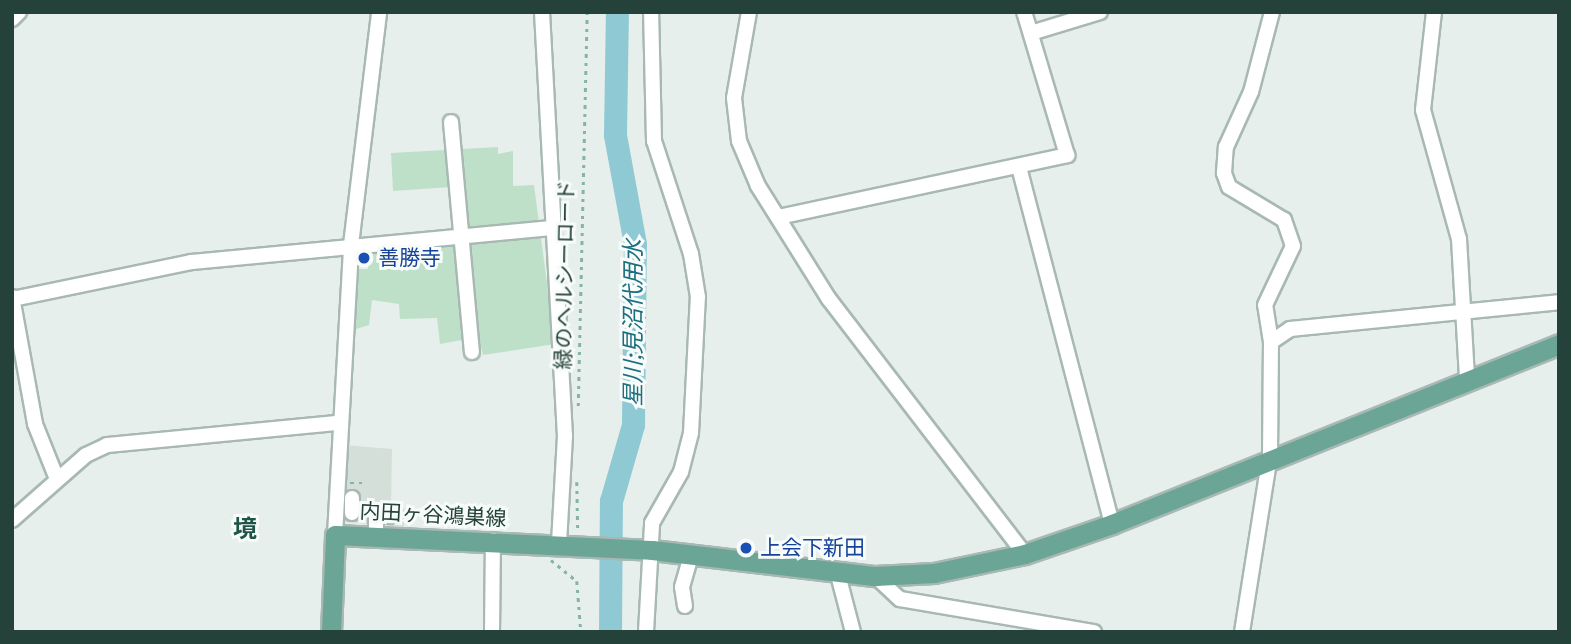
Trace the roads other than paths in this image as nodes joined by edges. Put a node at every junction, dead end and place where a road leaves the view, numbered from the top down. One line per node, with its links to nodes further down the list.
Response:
1 (19, 12): 10 (street)
2 (379, 12): 17 (street)
3 (542, 12): 15 (street)
4 (652, 12): 37 (street)
5 (749, 12): 14 (street)
6 (1024, 12): 11 (street)
7 (1100, 12): 11 (street)
8 (1272, 12): 21 (street)
9 (1434, 12): 20 (street)
10 (12, 19)
11 (1031, 33): 13 (street)
12 (451, 122): 16 (street)
13 (1019, 167): 14 (street); 32 (street)
14 (779, 217): 38 (street)
15 (552, 228): 16 (street); 36 (street)
16 (459, 237): 17 (street); 23 (street)
17 (351, 245): 18 (street); 25 (street)
18 (13, 298): 29 (street)
19 (1559, 302): 20 (street)
20 (1466, 315): 21 (street); 24 (street)
21 (1271, 342): 26 (street)
22 (1559, 344): 24 (main road, 内田ヶ谷鴻巣線)
23 (472, 352)
24 (1467, 379): 26 (main road, 内田ヶ谷鴻巣線)
25 (337, 423): 27 (street); 29 (street)
26 (1270, 456): 32 (main road, 内田ヶ谷鴻巣線); 49 (street)
27 (336, 460): 28 (street); 34 (street)
28 (352, 461)
29 (57, 479): 31 (street)
30 (383, 514): 33 (street)
31 (12, 520)
32 (1112, 524): 38 (main road, 内田ヶ谷鴻巣線)
33 (376, 534): 34 (main road, 内田ヶ谷鴻巣線); 35 (main road, 内田ヶ谷鴻巣線)
34 (335, 535): 44 (main road, 内田ヶ谷鴻巣線)
35 (493, 540): 36 (main road, 内田ヶ谷鴻巣線); 45 (street)
36 (568, 547): 37 (main road, 内田ヶ谷鴻巣線)
37 (652, 550): 39 (main road, 内田ヶ谷鴻巣線); 46 (street)
38 (1026, 554): 41 (main road, 内田ヶ谷鴻巣線)
39 (691, 555): 40 (main road, 内田ヶ谷鴻巣線); 42 (street)
40 (837, 572): 41 (main road, 内田ヶ谷鴻巣線); 47 (street)
41 (875, 576): 43 (street)
42 (685, 607)
43 (1063, 630): 48 (street)
44 (331, 632)
45 (492, 632)
46 (646, 632)
47 (853, 632)
48 (1094, 632)
49 (1242, 632)

